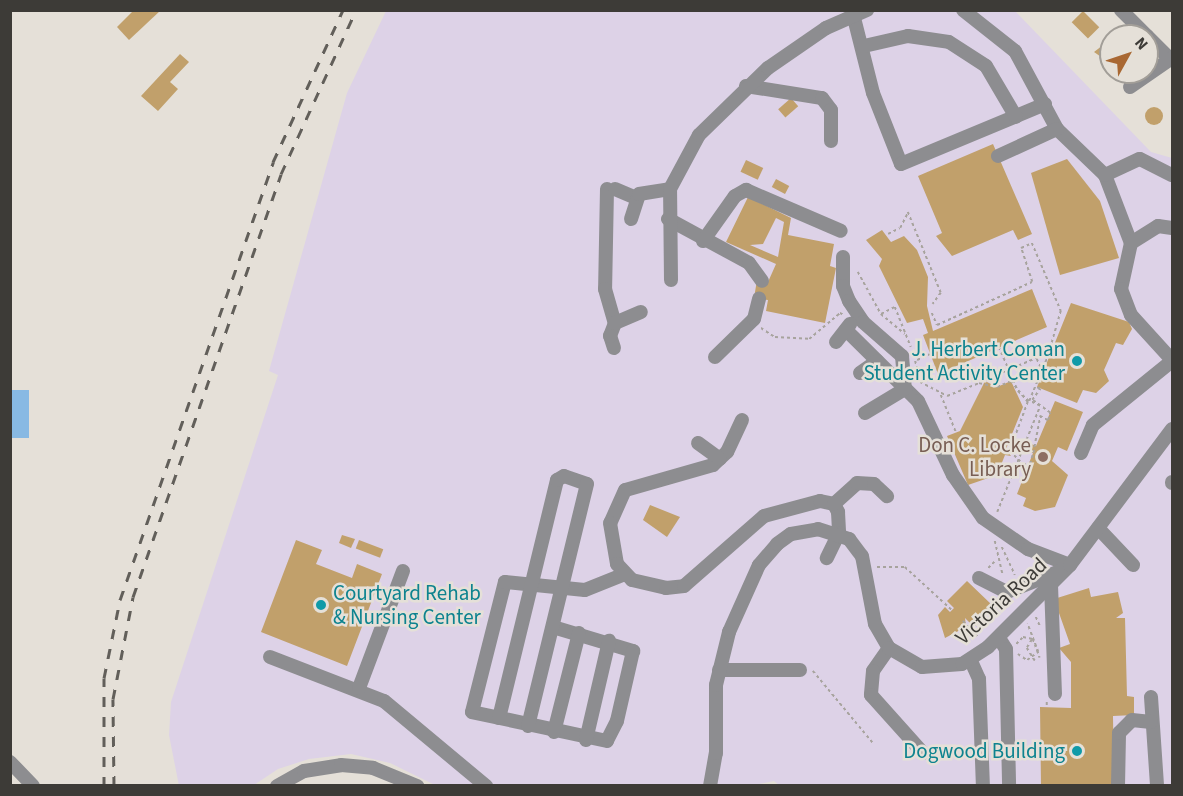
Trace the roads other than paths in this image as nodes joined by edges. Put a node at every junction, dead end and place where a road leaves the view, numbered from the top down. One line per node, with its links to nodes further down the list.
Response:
1 (963, 10): 10 (street)
2 (1121, 10): 4 (street)
3 (860, 12): 5 (street); 9 (street)
4 (1135, 24)
5 (864, 46): 11 (street); 11 (street)
6 (1159, 47): 7 (street)
7 (1172, 59): 8 (street)
8 (1130, 87)
9 (742, 91): 13 (street); 17 (street)
10 (1045, 104): 11 (street); 12 (street)
11 (1016, 117)
12 (1057, 129): 14 (street); 15 (street)
13 (831, 141)
14 (998, 156)
15 (1105, 175): 16 (street); 24 (street)
16 (1173, 175)
17 (670, 189): 18 (street); 20 (street)
18 (636, 198): 19 (street); 31 (street)
19 (632, 219)
20 (668, 219): 23 (street); 26 (street)
21 (1173, 228): 24 (street)
22 (841, 231): 23 (street)
23 (703, 241): 27 (street)
24 (1131, 243): 38 (street)
25 (843, 257): 30 (street)
26 (671, 280)
27 (762, 281)
28 (759, 298): 33 (street)
29 (641, 312): 31 (street)
30 (851, 316): 32 (street); 41 (street)
31 (615, 323): 36 (street)
32 (846, 330): 34 (street); 39 (street)
33 (738, 334): 35 (street); 37 (street)
34 (836, 342)
35 (750, 343)
36 (614, 348)
37 (715, 357)
38 (1173, 361): 46 (street)
39 (876, 362): 40 (street); 41 (street)
40 (860, 373)
41 (905, 389): 42 (street); 53 (street)
42 (865, 413)
43 (742, 420): 47 (street)
44 (1170, 440): 50 (street, Victoria Road)
45 (698, 443): 47 (street)
46 (1081, 453)
47 (720, 459): 56 (street)
48 (887, 496): 49 (street)
49 (834, 504): 51 (street); 56 (street)
50 (1098, 528): 53 (street, Victoria Road); 54 (street)
51 (839, 533): 52 (street); 65 (street); 68 (street)
52 (827, 558)
53 (1070, 565): 57 (street); 59 (street, Victoria Road)
54 (1133, 565)
55 (403, 571): 70 (street)
56 (625, 574): 60 (street)
57 (979, 578)
58 (532, 584): 60 (street); 60 (street); 73 (street); 73 (street)
59 (1051, 585): 64 (street, Victoria Road); 71 (street)
60 (561, 589): 61 (street)
61 (553, 627): 62 (street); 75 (street)
62 (579, 633): 63 (street); 76 (street)
63 (609, 641): 77 (street); 77 (street)
64 (994, 642): 67 (street, Victoria Road); 86 (street)
65 (889, 648): 67 (street, Victoria Road); 78 (street)
66 (270, 657): 70 (street)
67 (971, 661): 85 (street)
68 (719, 670): 69 (street); 84 (street)
69 (807, 670)
70 (359, 688): 83 (street)
71 (1055, 694)
72 (1151, 697): 74 (street)
73 (499, 718): 75 (street)
74 (1151, 722): 87 (street); 88 (street)
75 (528, 726): 76 (street)
76 (554, 732): 77 (street)
77 (586, 740)
78 (923, 753)
79 (10, 762): 80 (street)
80 (33, 786)
81 (277, 786): 82 (street)
82 (417, 786)
83 (486, 786)
84 (710, 786)
85 (983, 786)
86 (1009, 786)
87 (1119, 786)
88 (1157, 786)

